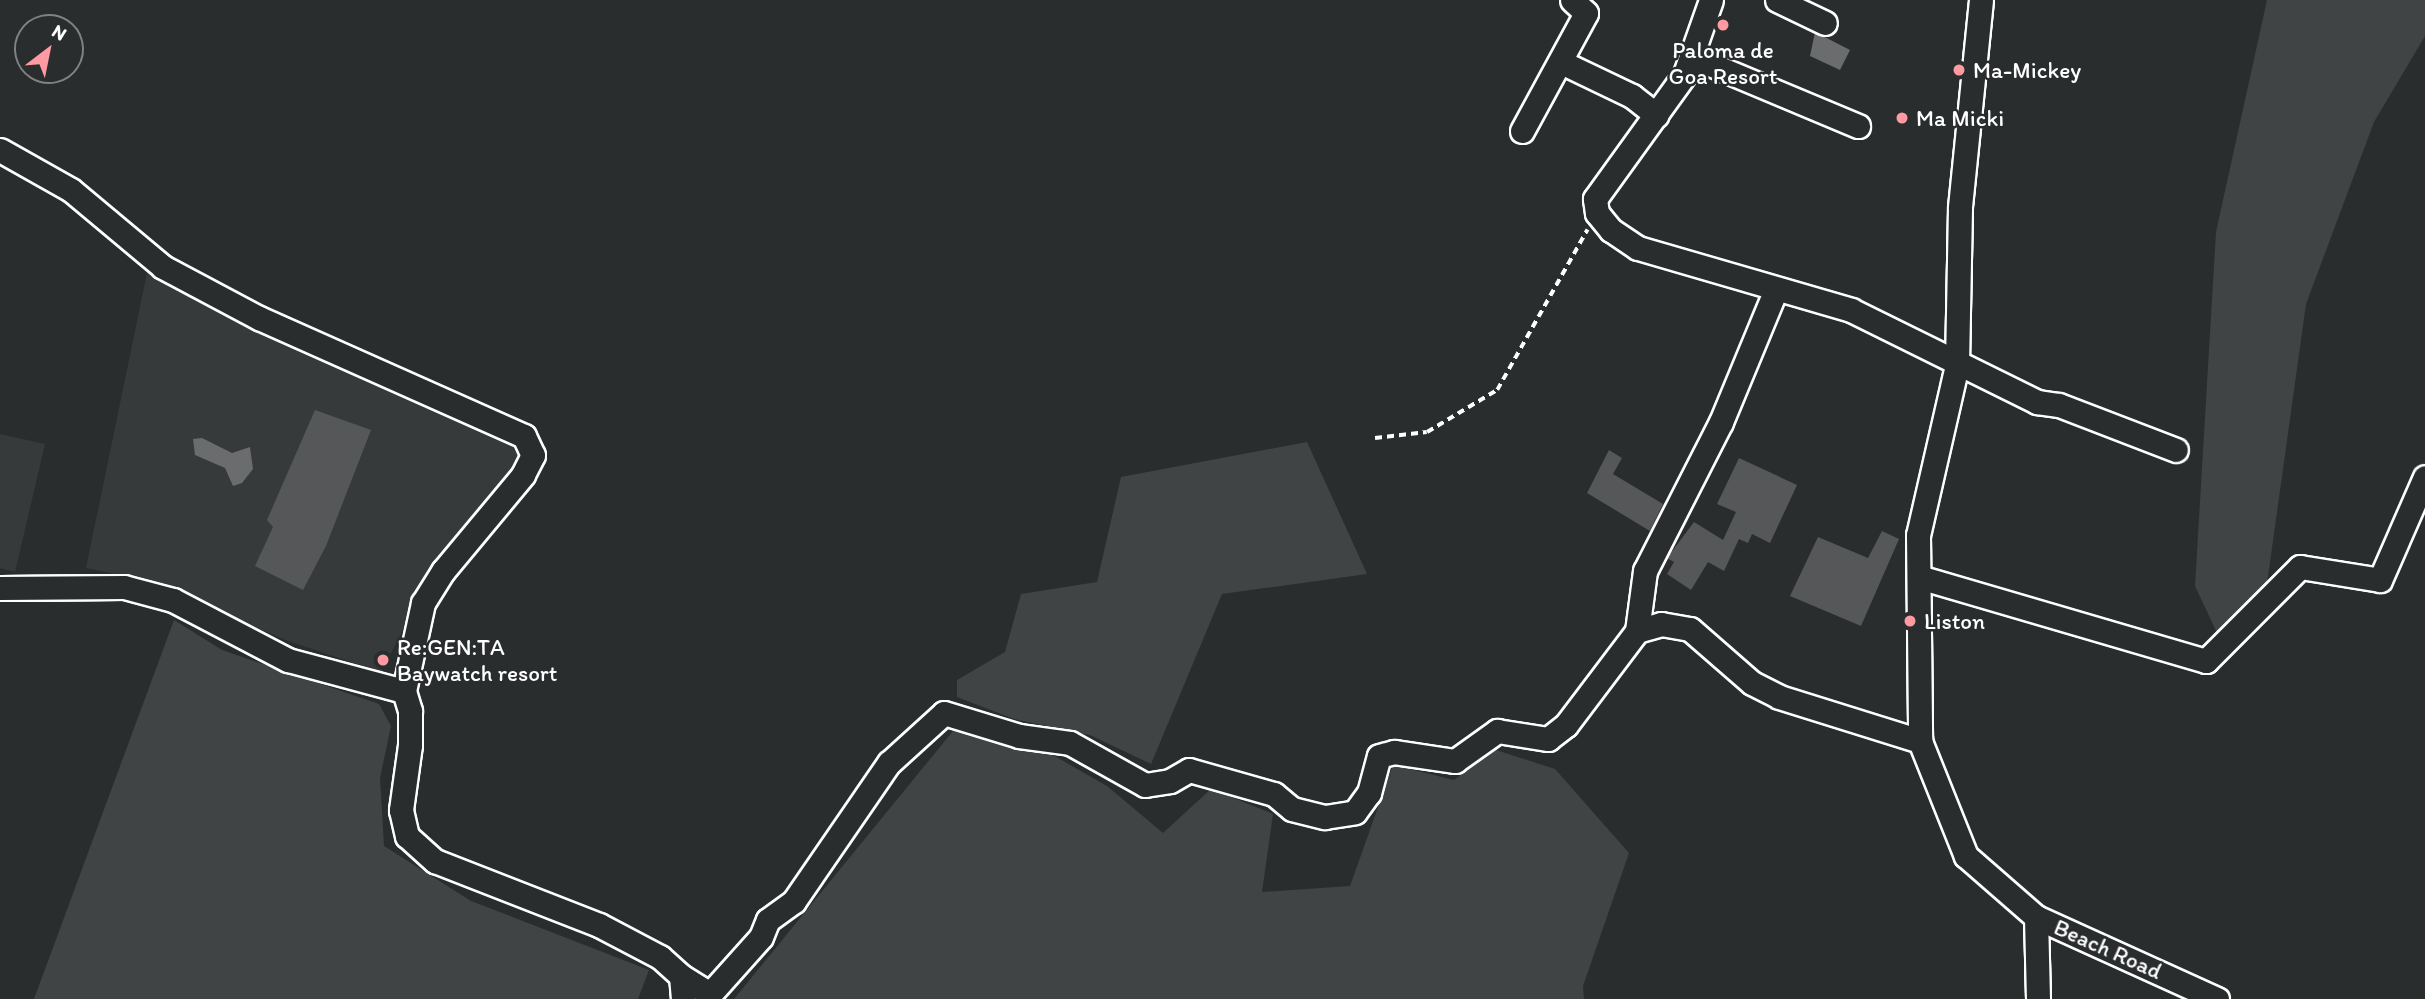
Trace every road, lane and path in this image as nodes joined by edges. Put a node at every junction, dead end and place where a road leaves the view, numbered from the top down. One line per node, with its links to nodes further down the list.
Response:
1 (1572, 0): 7 (street)
2 (1711, 0): 6 (street)
3 (1777, 0): 5 (street)
4 (1981, 0): 14 (street)
5 (1825, 23)
6 (1693, 57): 8 (street); 9 (street)
7 (1561, 62): 8 (street); 10 (street)
8 (1656, 116): 12 (street)
9 (1858, 126)
10 (1522, 131)
11 (0, 150): 21 (street)
12 (1597, 213): 13 (street); 15 (path)
13 (1776, 289): 14 (street); 20 (street)
14 (1957, 365): 16 (street); 18 (street)
15 (1375, 438)
16 (2176, 450)
17 (2425, 477): 18 (street)
18 (1919, 577): 22 (street)
19 (0, 588): 21 (street)
20 (1637, 631): 22 (street); 24 (street)
21 (404, 691): 24 (street)
22 (1920, 741): 23 (street, Beach Road)
23 (2036, 917): 25 (street); 26 (street, Beach Road)
24 (682, 988)
25 (2038, 999)
26 (2217, 999)

